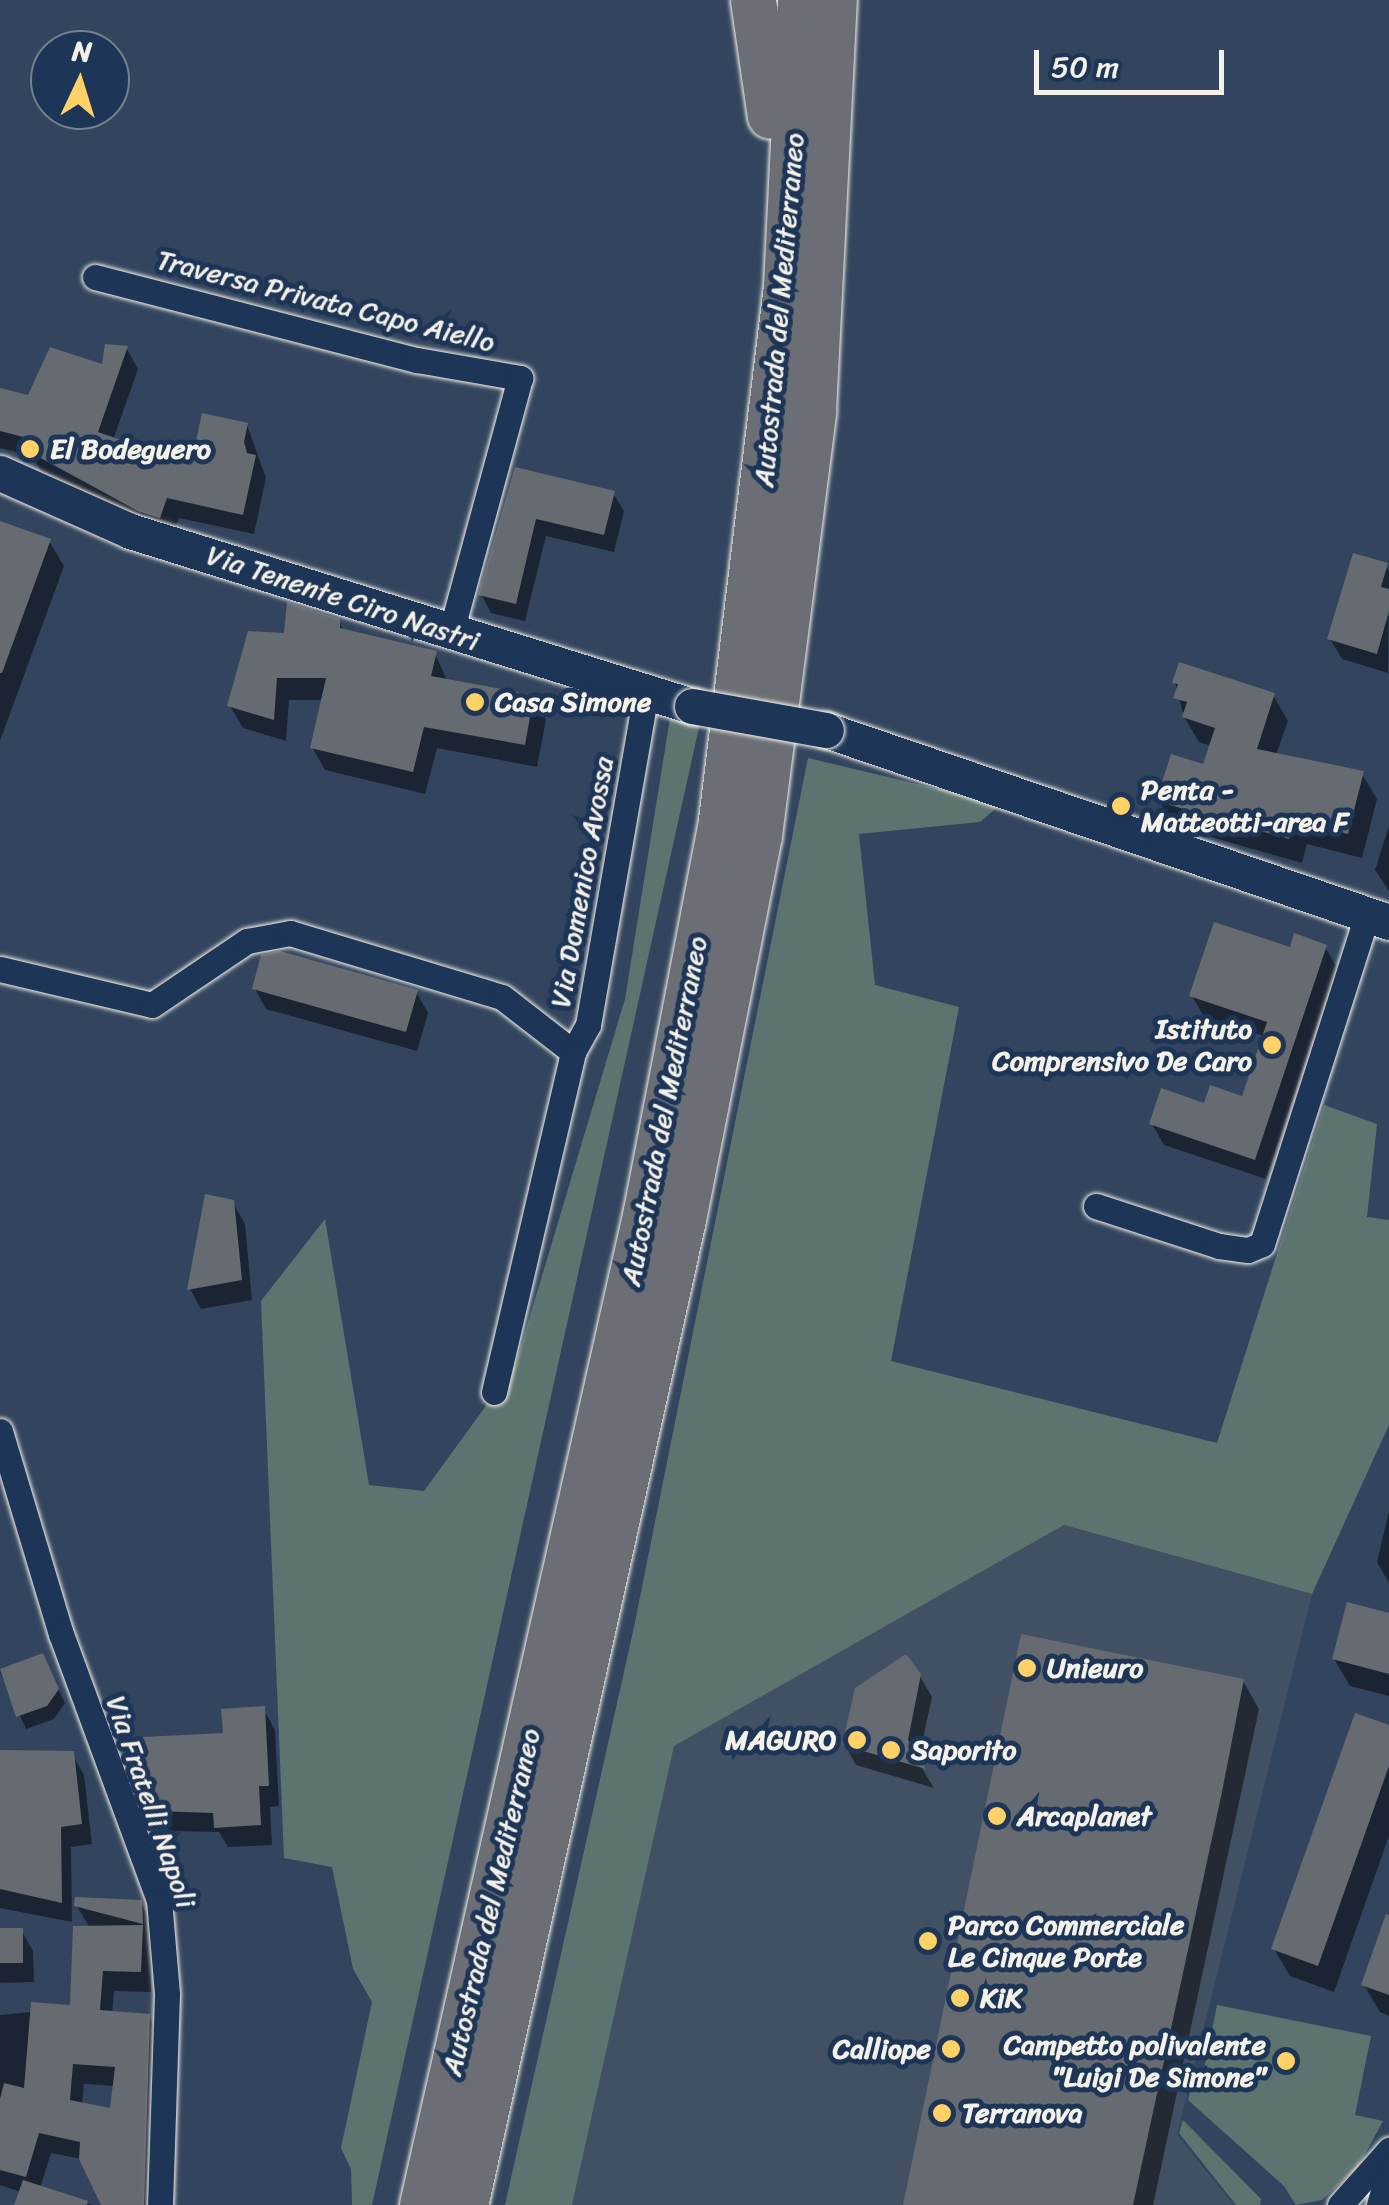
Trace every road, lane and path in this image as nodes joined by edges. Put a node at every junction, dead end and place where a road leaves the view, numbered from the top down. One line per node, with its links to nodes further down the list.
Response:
1 (753, 0): 10 (highway)
2 (800, 0): 10 (highway, Autostrada del Mediterraneo)
3 (834, 0): 5 (highway, Autostrada del Mediterraneo)
4 (852, 0): 5 (highway)
5 (832, 135): 17 (highway, Autostrada del Mediterraneo)
6 (95, 277): 8 (street, Traversa Privata Capo Aiello)
7 (0, 473): 8 (street, Via Tenente Ciro Nastri)
8 (451, 632): 9 (street, Via Tenente Ciro Nastri)
9 (646, 694): 11 (street, Via Tenente Ciro Nastri, bridge); 13 (street, Via Domenico Avossa)
10 (720, 820): 21 (highway, Autostrada del Mediterraneo)
11 (1378, 918): 14 (street)
12 (0, 969): 13 (street, Via Domenico Avossa)
13 (573, 1052): 15 (street)
14 (1096, 1206)
15 (494, 1392)
16 (0, 1431): 20 (street, Via Fratelli Napoli)
17 (491, 2088): 22 (highway, Autostrada del Mediterraneo); 23 (highway)
18 (1389, 2150): 24 (street)
19 (1389, 2171): 25 (street)
20 (160, 2205)
21 (422, 2205)
22 (465, 2205)
23 (479, 2205)
24 (1340, 2205)
25 (1378, 2205)

